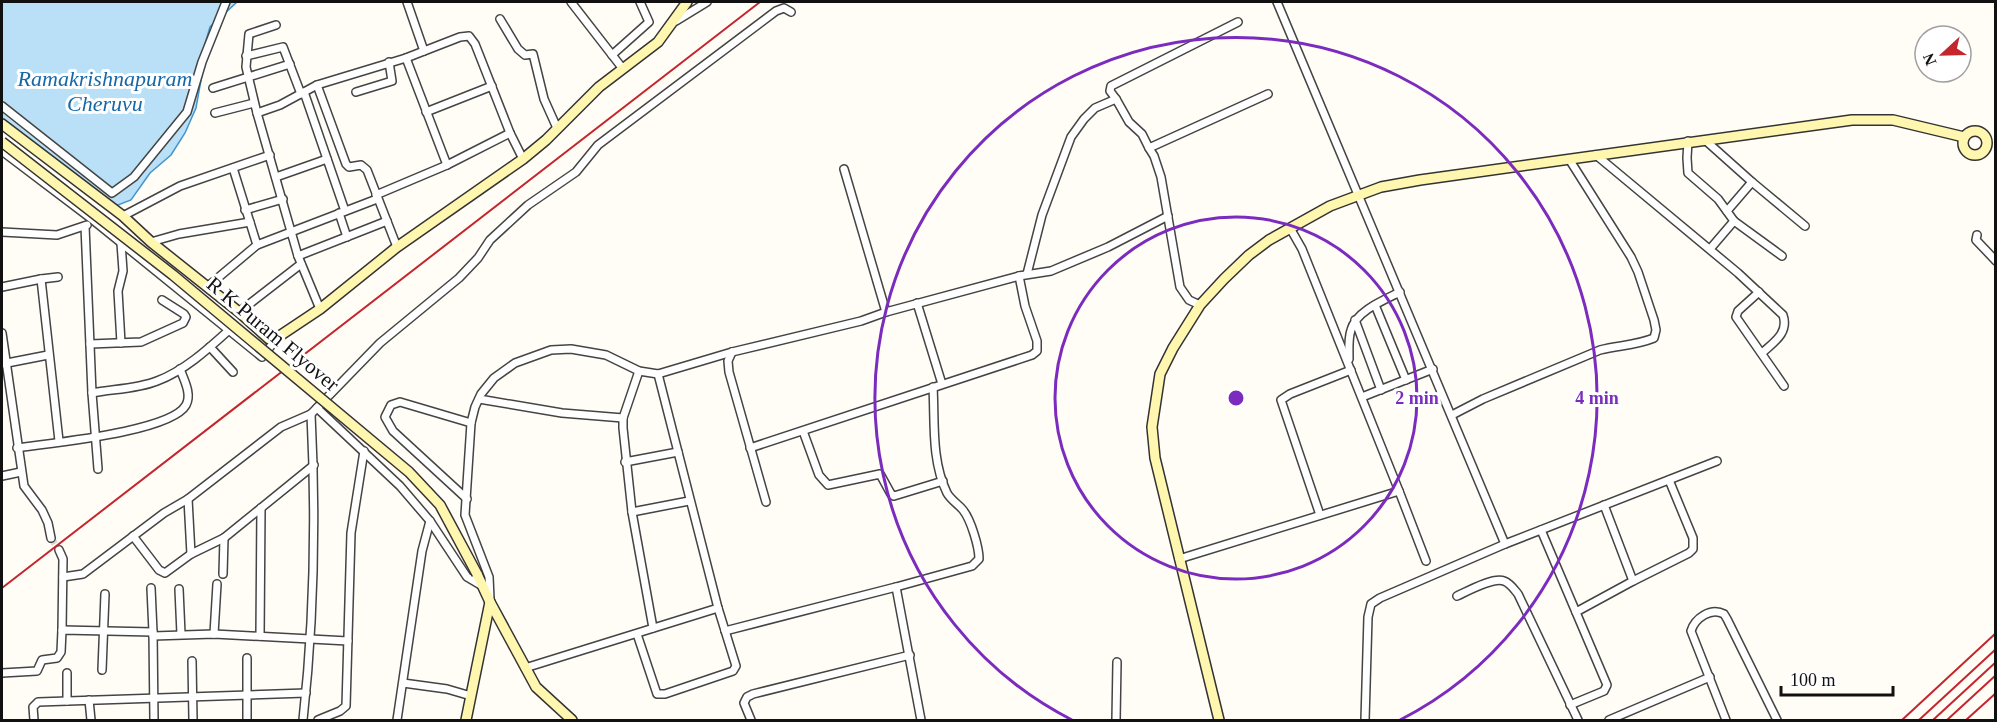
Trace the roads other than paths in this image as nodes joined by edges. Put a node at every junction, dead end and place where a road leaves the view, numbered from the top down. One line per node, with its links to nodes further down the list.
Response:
1 (226, 2): 53 (street)
2 (407, 2): 13 (street)
3 (571, 2): 14 (street)
4 (640, 2): 14 (street)
5 (687, 2): 10 (street)
6 (707, 2): 10 (street)
7 (1277, 2): 54 (street)
8 (790, 12): 123 (street)
9 (500, 19): 34 (street)
10 (673, 22): 19 (street)
11 (1238, 22): 27 (street)
12 (276, 25): 15 (street)
13 (424, 51): 16 (street); 22 (street)
14 (612, 55): 19 (street)
15 (246, 56): 18 (street); 20 (street)
16 (406, 58): 17 (street); 30 (street)
17 (389, 62): 21 (street); 24 (street)
18 (290, 64): 20 (street); 25 (street)
19 (622, 69): 34 (street)
20 (248, 78): 23 (street); 28 (street)
21 (317, 85): 25 (street); 55 (street)
22 (492, 86): 30 (street); 35 (street)
23 (213, 88)
24 (356, 92)
25 (303, 93): 32 (street); 45 (street)
26 (1268, 94): 41 (street)
27 (1116, 99): 41 (street); 83 (street)
28 (254, 103): 31 (street); 32 (street)
29 (2, 106): 53 (street)
30 (426, 112): 48 (street)
31 (215, 113)
32 (257, 113): 43 (street)
33 (2, 124): 57 (street)
34 (557, 128): 46 (street)
35 (510, 133): 46 (street); 48 (street)
36 (1991, 135): 37 (street); 37 (street)
37 (1964, 137): 38 (street)
38 (1704, 139): 39 (street); 52 (street)
39 (1688, 141): 44 (street); 59 (street)
40 (2, 142): 167 (street, R K Puram Flyover, bridge)
41 (1149, 148): 62 (street)
42 (2, 151): 63 (street)
43 (270, 155): 49 (street); 51 (street)
44 (1596, 155): 47 (street); 78 (street)
45 (327, 159): 51 (street); 60 (street)
46 (523, 159): 77 (street)
47 (1569, 159): 54 (street); 124 (street)
48 (447, 165): 55 (street)
49 (233, 168): 58 (street); 61 (street)
50 (844, 169): 97 (street)
51 (276, 177): 56 (street)
52 (1752, 182): 59 (street); 68 (street)
53 (112, 193): 57 (street)
54 (1359, 196): 69 (street); 89 (street)
55 (377, 197): 60 (street); 64 (street)
56 (283, 199): 58 (street); 70 (street)
57 (104, 201): 61 (street)
58 (245, 210): 66 (street)
59 (1727, 211): 65 (street)
60 (342, 212): 70 (street); 73 (street)
61 (123, 216): 74 (street)
62 (1168, 216): 83 (street); 93 (street)
63 (93, 220): 67 (street); 75 (street)
64 (387, 221): 73 (street); 77 (street)
65 (1734, 221): 78 (street); 80 (street)
66 (250, 222): 74 (street); 76 (street)
67 (85, 226): 71 (street); 103 (street)
68 (1805, 226)
69 (1290, 228): 93 (street); 109 (street)
70 (290, 231): 76 (street); 79 (street)
71 (2, 232)
72 (1977, 235): 81 (street)
73 (347, 237): 79 (street)
74 (151, 242): 87 (street)
75 (121, 243): 99 (street); 102 (street)
76 (257, 244): 87 (street)
77 (397, 247): 95 (street)
78 (1710, 249): 90 (street)
79 (298, 256): 82 (street)
80 (1782, 256)
81 (1995, 261)
82 (301, 264): 95 (street); 96 (street)
83 (1027, 274): 84 (street)
84 (1019, 276): 92 (street); 116 (street)
85 (58, 277): 86 (street)
86 (41, 279): 88 (street); 107 (street)
87 (207, 286): 96 (street)
88 (2, 287)
89 (1400, 292): 94 (street); 111 (street)
90 (1759, 292): 106 (street); 106 (street)
91 (162, 300): 102 (street)
92 (917, 303): 97 (street); 116 (street)
93 (1200, 305): 159 (street)
94 (1375, 305): 98 (street); 115 (street)
95 (320, 309): 101 (street)
96 (238, 312): 101 (street)
97 (886, 312): 105 (street)
98 (1355, 320): 109 (street); 119 (street)
99 (229, 330): 101 (street); 104 (street)
100 (2, 333): 108 (street)
101 (278, 338)
102 (121, 343): 103 (street)
103 (90, 344): 120 (street)
104 (210, 347): 110 (street); 113 (street)
105 (732, 352): 114 (street); 131 (street)
106 (1762, 353): 117 (street)
107 (48, 355): 108 (street); 129 (street)
108 (3, 364): 130 (street)
109 (1350, 367): 121 (street); 150 (street)
110 (180, 369): 120 (street); 128 (street)
111 (1433, 369): 115 (street); 124 (street)
112 (639, 371): 114 (street); 122 (street); 125 (street)
113 (232, 372)
114 (658, 374): 133 (street)
115 (1406, 380): 119 (street)
116 (942, 384): 118 (street)
117 (1784, 386)
118 (933, 387): 127 (street); 141 (street)
119 (1381, 390): 121 (street)
120 (92, 393): 128 (street)
121 (1362, 397): 142 (street)
122 (479, 399): 125 (street); 126 (street)
123 (314, 411): 132 (street); 136 (street); 143 (street)
124 (1452, 415): 156 (street)
125 (623, 418): 135 (street)
126 (471, 423): 144 (street); 144 (street)
127 (803, 430): 131 (street); 141 (street)
128 (96, 437): 129 (street); 137 (street)
129 (59, 441): 130 (street)
130 (17, 448): 138 (street)
131 (750, 448): 146 (street)
132 (364, 451): 151 (street); 184 (street)
133 (678, 452): 135 (street); 145 (street)
134 (1717, 461): 140 (street)
135 (625, 462): 149 (street)
136 (314, 465): 148 (street); 183 (street)
137 (98, 469)
138 (21, 472): 139 (street); 154 (street)
139 (2, 476)
140 (1669, 480): 147 (street); 163 (street)
141 (943, 481): 165 (street)
142 (1399, 491): 150 (street); 160 (street)
143 (188, 499): 153 (street); 158 (street)
144 (467, 499): 171 (street)
145 (689, 501): 149 (street); 172 (street)
146 (766, 502)
147 (1604, 505): 152 (street); 163 (street)
148 (261, 508): 155 (street); 182 (street)
149 (632, 512): 174 (street)
150 (1320, 515): 159 (street)
151 (430, 520): 167 (street); 194 (street)
152 (1541, 530): 156 (street); 173 (street)
153 (133, 536): 158 (street); 162 (street)
154 (51, 538)
155 (224, 538): 158 (street); 161 (street)
156 (1505, 544): 217 (street)
157 (59, 550): 162 (street)
158 (191, 554)
159 (1179, 559): 216 (street)
160 (1426, 561)
161 (222, 574)
162 (63, 577): 175 (street)
163 (1633, 581): 173 (street)
164 (217, 584): 180 (street)
165 (896, 586): 177 (street); 185 (street)
166 (151, 588): 178 (street)
167 (484, 588): 171 (street, R K Puram Flyover)
168 (180, 589): 179 (street)
169 (105, 594): 176 (street)
170 (1457, 596): 202 (street)
171 (489, 602): 189 (street, R K Puram Flyover); 198 (street)
172 (718, 608): 174 (street); 177 (street)
173 (1576, 612): 202 (street)
174 (653, 628): 181 (street)
175 (62, 630): 176 (street); 191 (street)
176 (104, 631): 178 (street); 190 (street)
177 (725, 631): 181 (street)
178 (153, 634): 179 (street); 199 (street)
179 (181, 634): 180 (street)
180 (214, 634): 182 (street)
181 (637, 634): 189 (street)
182 (260, 636): 183 (street)
183 (310, 638): 184 (street); 195 (street)
184 (348, 641): 209 (street)
185 (910, 655): 213 (street); 214 (street)
186 (247, 657): 196 (street)
187 (192, 662): 197 (street)
188 (1117, 662): 215 (street)
189 (525, 668): 212 (street, R K Puram Flyover)
190 (102, 670)
191 (2, 673)
192 (67, 673): 201 (street)
193 (1710, 677): 219 (street); 220 (street); 221 (street)
194 (403, 683): 198 (street); 210 (street)
195 (306, 693): 196 (street); 208 (street)
196 (247, 695): 197 (street); 207 (street)
197 (193, 696): 199 (street); 206 (street)
198 (471, 696): 211 (street)
199 (154, 699): 200 (street); 205 (street)
200 (89, 700): 201 (street); 204 (street)
201 (67, 701): 203 (street)
202 (1570, 705): 218 (street)
203 (34, 720)
204 (91, 720)
205 (154, 720)
206 (193, 720)
207 (247, 720)
208 (303, 720)
209 (318, 720)
210 (397, 720)
211 (466, 720)
212 (572, 720)
213 (751, 720)
214 (921, 720)
215 (1116, 720)
216 (1219, 720)
217 (1365, 720)
218 (1578, 720)
219 (1609, 720)
220 (1726, 720)
221 (1777, 720)

